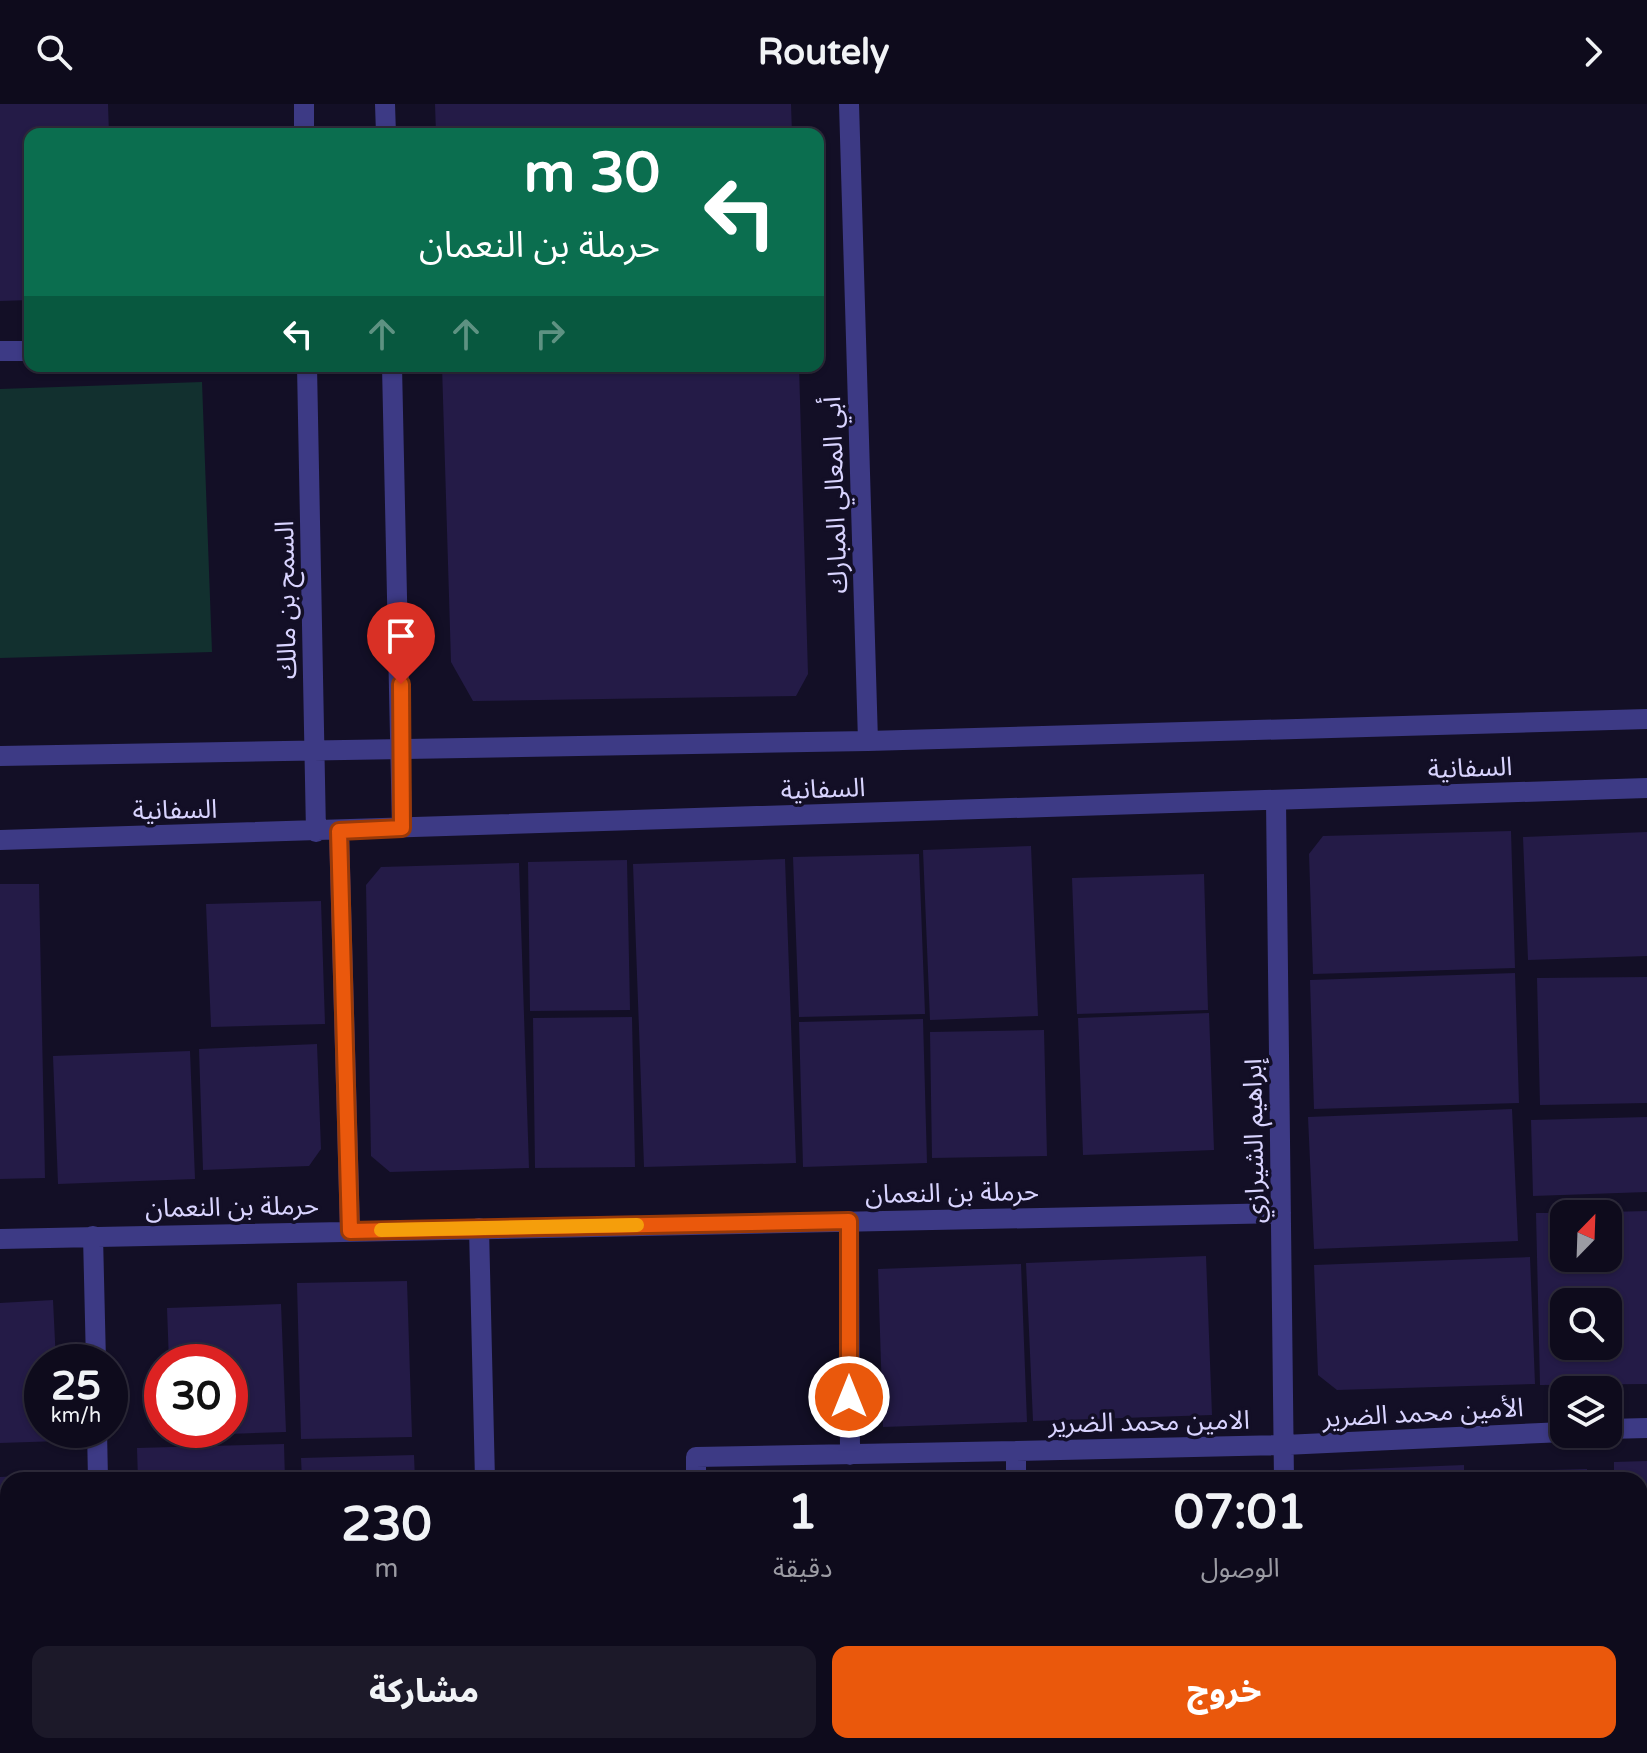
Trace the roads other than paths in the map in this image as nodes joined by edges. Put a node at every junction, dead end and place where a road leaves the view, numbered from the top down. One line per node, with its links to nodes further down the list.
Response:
1 (304, 104): 4 (street)
2 (385, 104): 5 (street)
3 (849, 104): 11 (street, أبي المعالي المبارك)
4 (304, 128)
5 (386, 128)
6 (0, 351): 7 (street)
7 (24, 351)
8 (307, 372): 13 (street, السمح بن مالك)
9 (392, 372): 12 (street)
10 (1647, 719): 11 (street, السفانية)
11 (868, 741): 12 (street, السفانية)
12 (402, 747): 13 (street, السفانية); 17 (street)
13 (315, 750): 14 (street, السفانية); 19 (street, السمح بن مالك)
14 (0, 756)
15 (1647, 788): 16 (street, السفانية)
16 (1276, 801): 17 (street, السفانية); 21 (street, إبراهيم الشيرازي)
17 (402, 828): 18 (street, السفانية)
18 (339, 831): 19 (street, السفانية); 24 (street)
19 (316, 832): 20 (street, السفانية)
20 (0, 840)
21 (1281, 1213): 22 (street, حرملة بن النعمان); 31 (street, إبراهيم الشيرازي)
22 (849, 1221): 23 (street, حرملة بن النعمان); 34 (street)
23 (479, 1228): 24 (street, حرملة بن النعمان); 36 (street)
24 (350, 1231): 25 (street, حرملة بن النعمان)
25 (93, 1236): 26 (street, حرملة بن النعمان); 27 (street)
26 (0, 1239)
27 (96, 1344)
28 (1647, 1428): 29 (street)
29 (1622, 1429)
30 (1550, 1433): 31 (street, الأمين محمد الضرير)
31 (1284, 1445): 33 (street, الامين محمد الضرير); 39 (street, إبراهيم الشيرازي)
32 (97, 1448): 35 (street)
33 (1016, 1451): 34 (street, الامين محمد الضرير); 38 (street, الامين محمد الضرير)
34 (850, 1455): 37 (street, الامين محمد الضرير)
35 (98, 1472)
36 (485, 1472)
37 (696, 1472)
38 (1016, 1472)
39 (1284, 1472)

